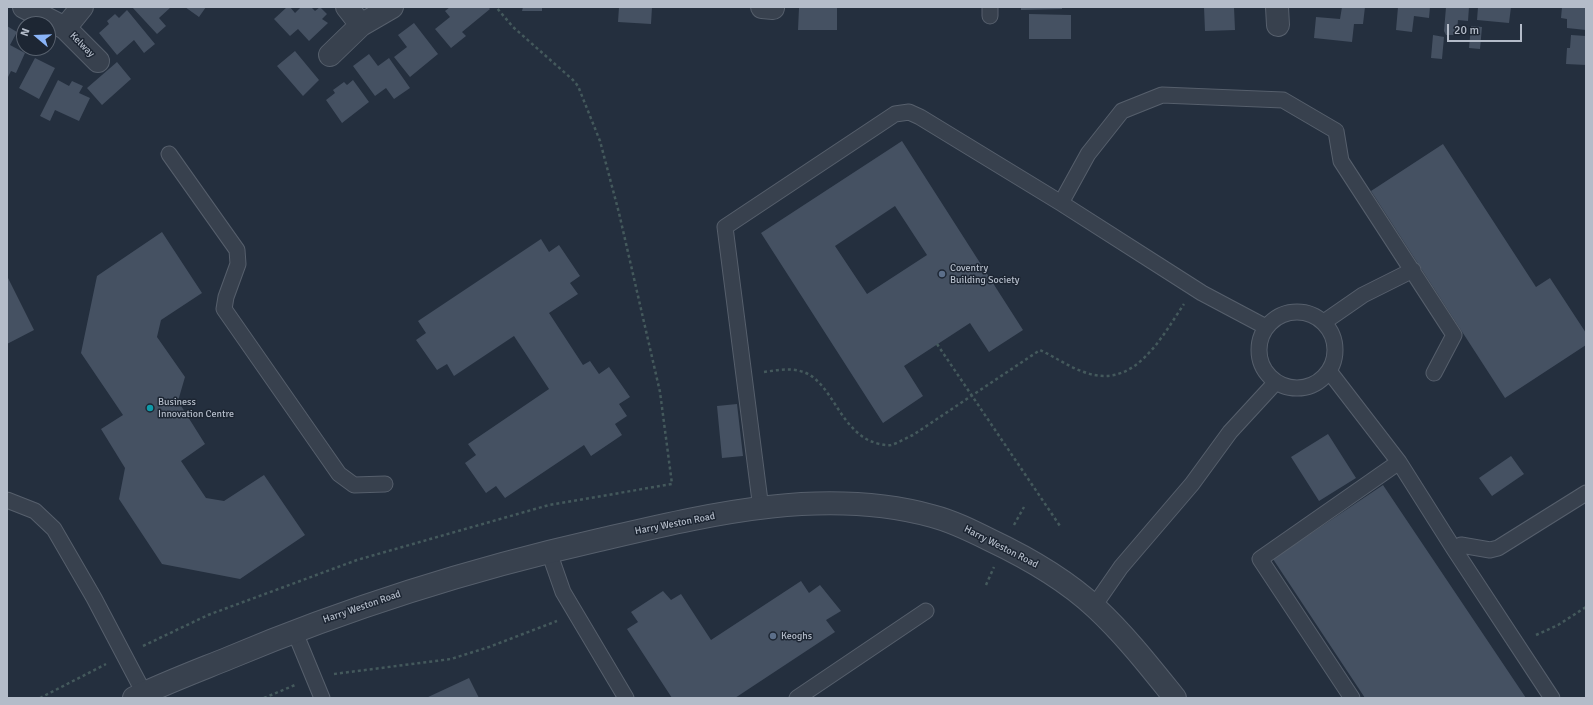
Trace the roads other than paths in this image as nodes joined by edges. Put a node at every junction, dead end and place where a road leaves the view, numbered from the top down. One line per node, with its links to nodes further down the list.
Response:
1 (24, 7): 6 (street, Kelway)
2 (82, 7): 6 (street, Kelway)
3 (347, 7): 5 (street)
4 (392, 7): 5 (street)
5 (361, 25): 7 (street)
6 (65, 28): 8 (street, Kelway)
7 (330, 55)
8 (98, 61)
9 (169, 154): 18 (lane)
10 (1061, 203): 11 (lane); 13 (lane); 21 (lane)
11 (1413, 270): 12 (lane); 15 (lane)
12 (1324, 322): 13 (lane); 14 (lane)
13 (1266, 327): 16 (lane)
14 (1329, 371): 16 (lane); 17 (lane)
15 (1434, 373)
16 (1276, 382): 24 (lane)
17 (1398, 462): 22 (lane); 32 (lane)
18 (385, 484)
19 (1586, 493): 22 (lane)
20 (7, 500): 27 (lane)
21 (761, 509): 23 (street, Harry Weston Road); 24 (street, Harry Weston Road)
22 (1454, 549): 33 (lane)
23 (549, 552): 26 (street, Harry Weston Road); 29 (lane)
24 (1094, 606): 31 (street, Harry Weston Road)
25 (926, 611): 30 (lane)
26 (294, 630): 27 (street, Harry Weston Road); 28 (lane)
27 (139, 695)
28 (322, 698)
29 (626, 698)
30 (797, 698)
31 (1175, 698)
32 (1352, 698)
33 (1552, 698)

